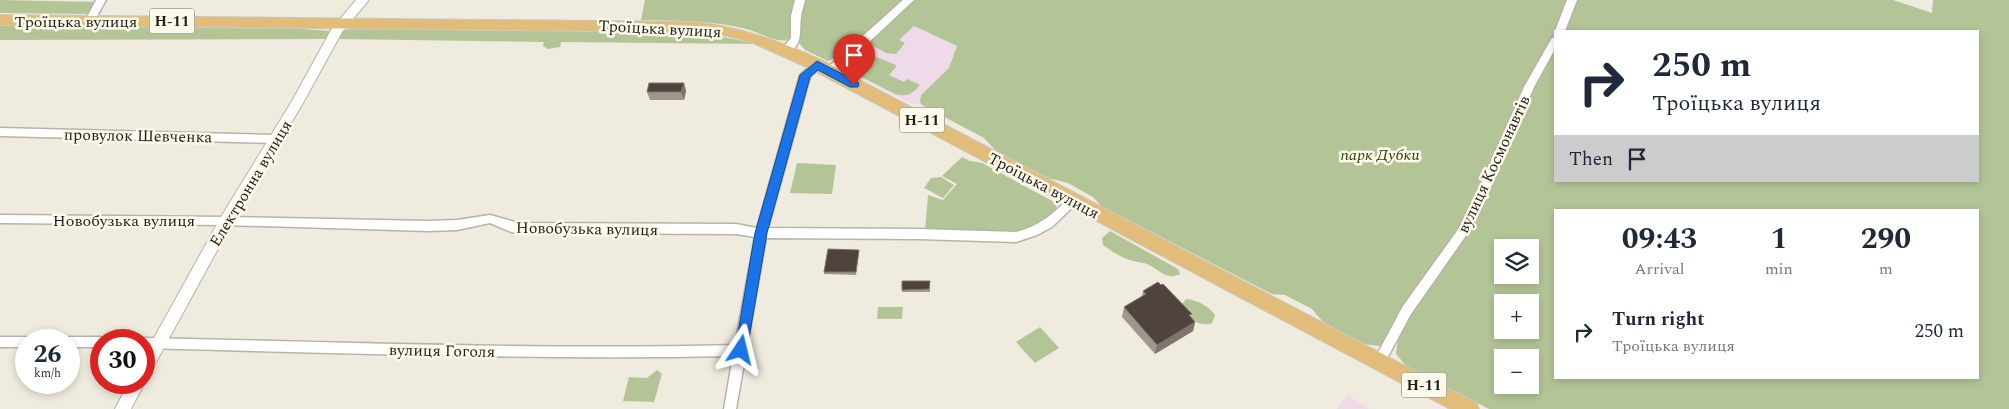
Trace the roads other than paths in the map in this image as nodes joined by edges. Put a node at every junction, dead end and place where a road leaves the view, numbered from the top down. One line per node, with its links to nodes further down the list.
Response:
1 (101, 0): 7 (street)
2 (363, 0): 8 (street, Електронна вулиця)
3 (800, 0): 11 (street)
4 (909, 0): 12 (street)
5 (1572, 0): 9 (street)
6 (0, 20): 7 (main road, Троїцька вулиця / Н-11)
7 (90, 21): 8 (main road, Троїцька вулиця / Н-11)
8 (344, 23): 11 (main road, Троїцька вулиця / Н-11); 14 (street, Електронна вулиця)
9 (1560, 30)
10 (1554, 42): 24 (street, вулиця Космонавтів)
11 (786, 50): 12 (main road, Троїцька вулиця / Н-11)
12 (824, 68): 15 (main road, Троїцька вулиця / Н-11); 18 (street)
13 (0, 132): 14 (street, провулок Шевченка)
14 (275, 139): 17 (street, Електронна вулиця)
15 (1073, 201): 18 (street, Новобузька вулиця); 24 (main road, Троїцька вулиця / Н-11)
16 (0, 219): 17 (street, Новобузька вулиця)
17 (226, 221): 18 (street, Новобузька вулиця); 19 (street, Електронна вулиця)
18 (761, 233): 23 (street)
19 (155, 336)
20 (0, 342): 21 (street)
21 (15, 342)
22 (155, 343): 23 (street, вулиця Гоголя)
23 (741, 350): 27 (street)
24 (1379, 362): 28 (main road, Троїцька вулиця / Н-11)
25 (131, 394): 26 (street)
26 (123, 409)
27 (730, 409)
28 (1469, 409)

